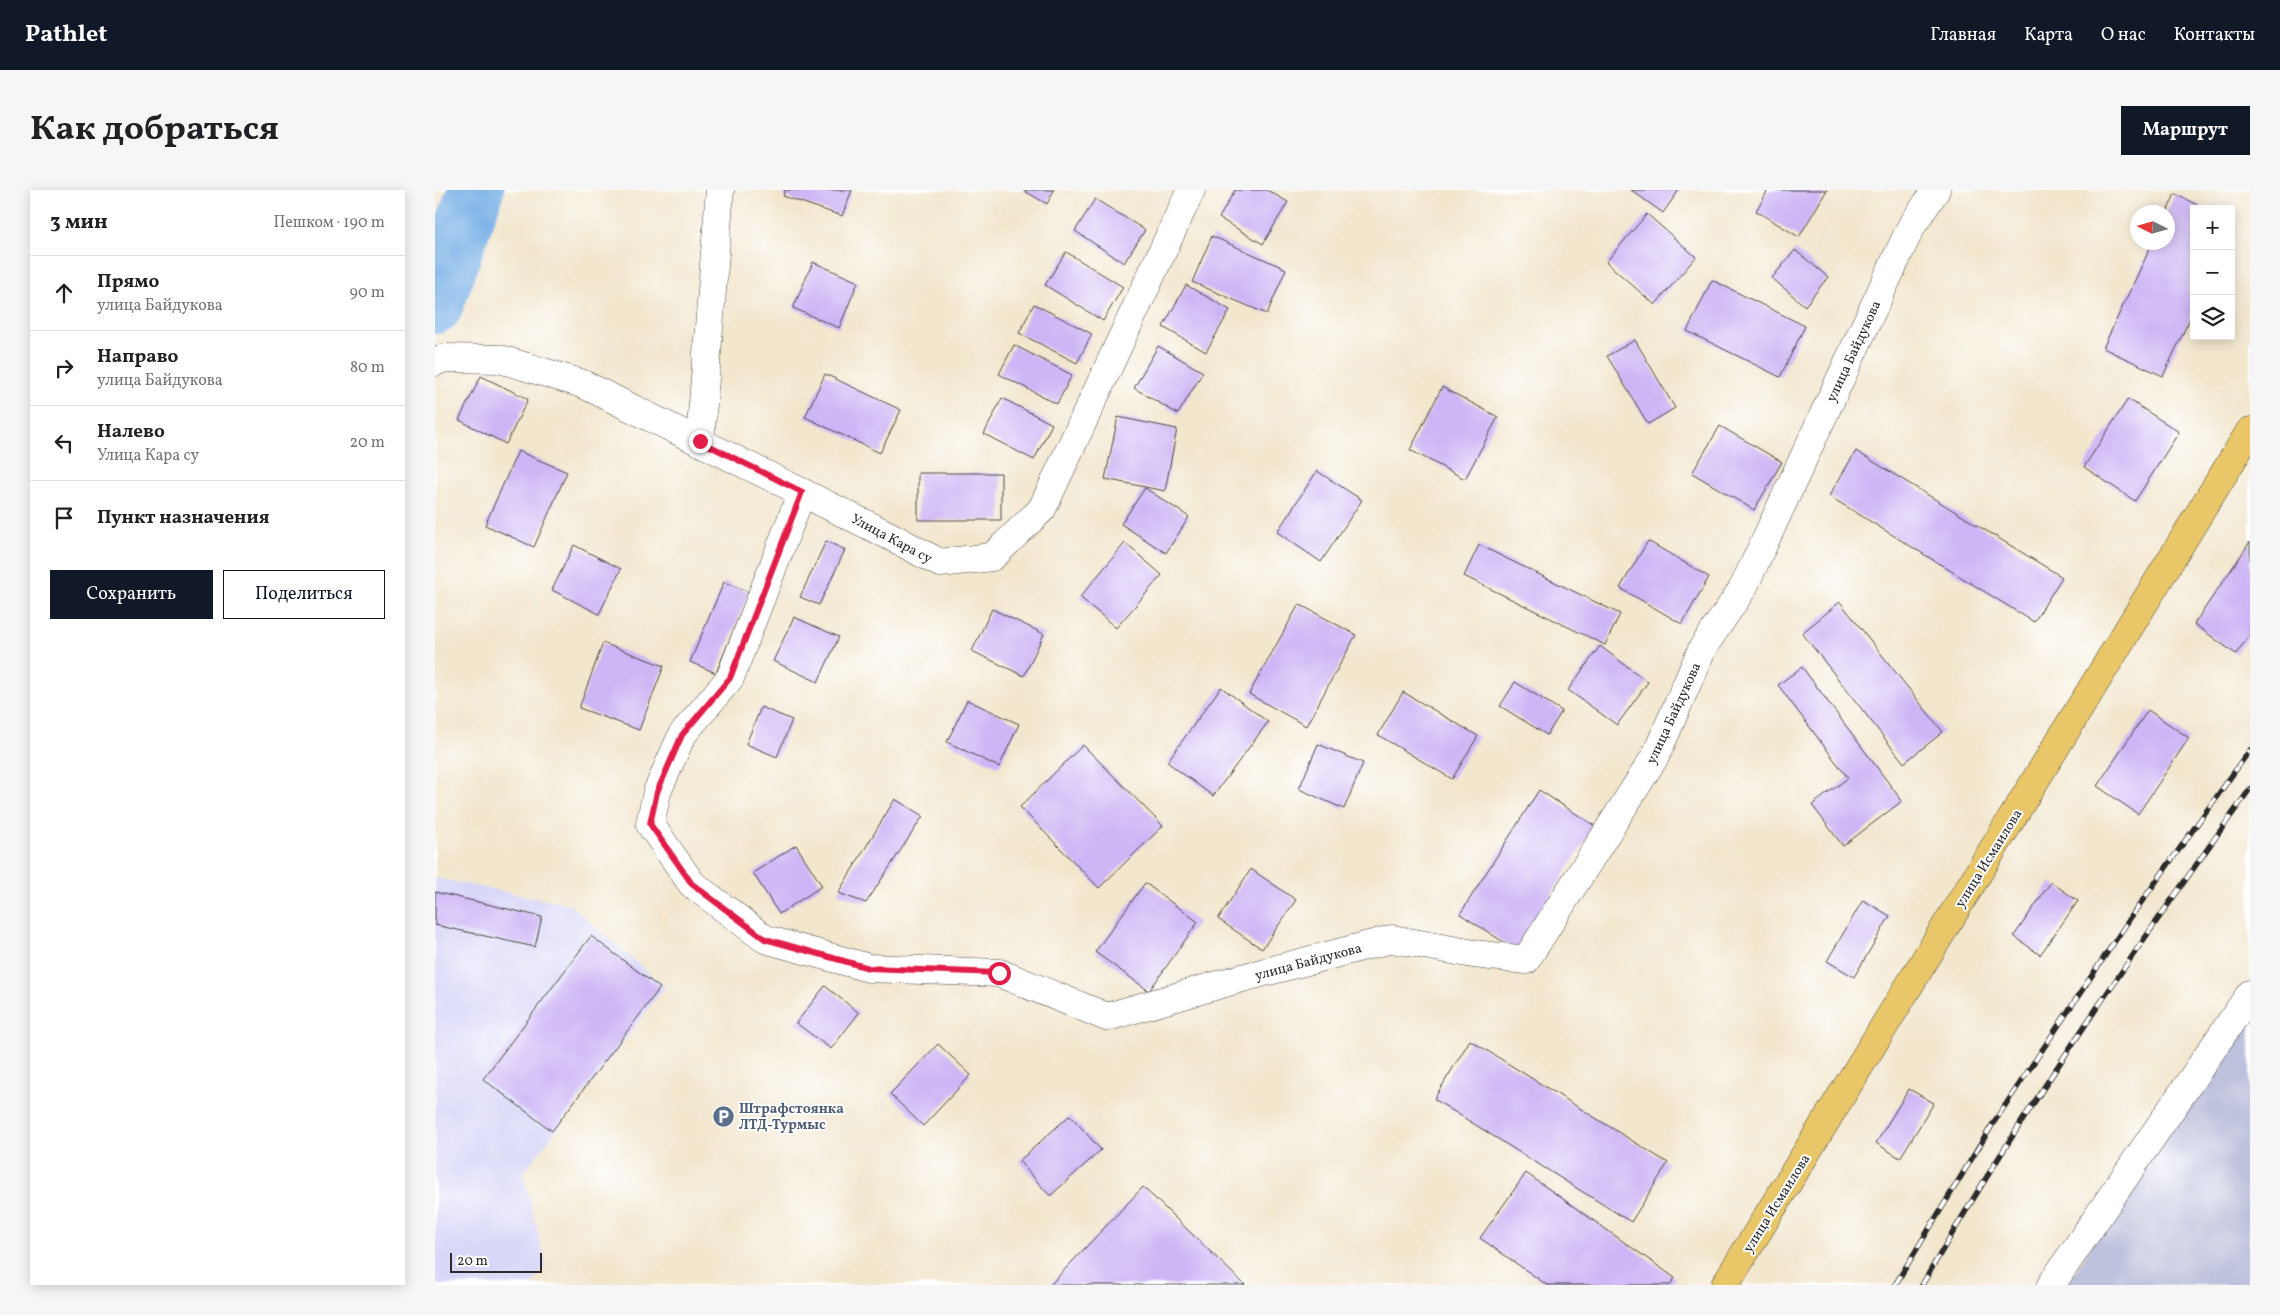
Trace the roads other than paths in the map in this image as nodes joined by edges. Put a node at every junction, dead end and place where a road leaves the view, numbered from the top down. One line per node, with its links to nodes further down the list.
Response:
1 (719, 190): 6 (street)
2 (1191, 190): 7 (street, Улица Кара су)
3 (1936, 190): 7 (street, улица Байдукова)
4 (435, 362): 6 (street, Улица Кара су)
5 (2250, 431): 9 (main road, улица Исмаилова)
6 (700, 441): 7 (street, Улица Кара су)
7 (802, 492)
8 (2250, 994): 10 (street)
9 (1725, 1285)
10 (2051, 1285)

